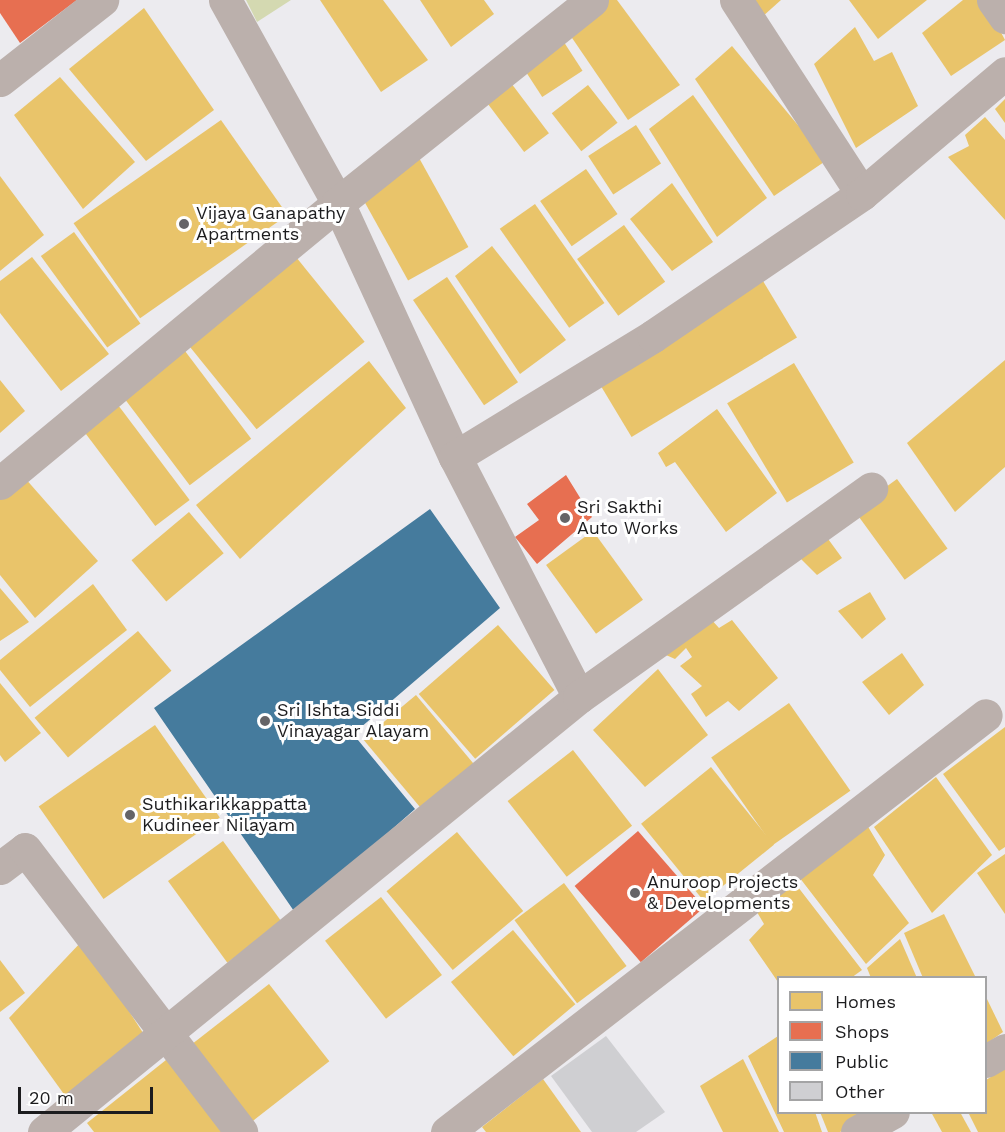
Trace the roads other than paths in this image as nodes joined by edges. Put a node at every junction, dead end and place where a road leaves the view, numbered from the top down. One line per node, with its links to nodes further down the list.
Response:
1 (102, 0): 8 (street)
2 (225, 0): 10 (street)
3 (592, 0): 10 (street)
4 (736, 0): 9 (street)
5 (993, 0): 6 (street)
6 (1005, 17)
7 (1005, 73): 9 (street)
8 (0, 80)
9 (862, 194): 11 (street)
10 (338, 203): 11 (street); 12 (street)
11 (455, 457): 14 (street)
12 (0, 483)
13 (871, 489): 14 (street)
14 (579, 697): 17 (street)
15 (986, 715): 22 (street)
16 (0, 868): 17 (street)
17 (166, 1033): 20 (street); 21 (street)
18 (1005, 1050): 19 (street)
19 (987, 1060)
20 (44, 1132)
21 (241, 1132)
22 (447, 1132)

